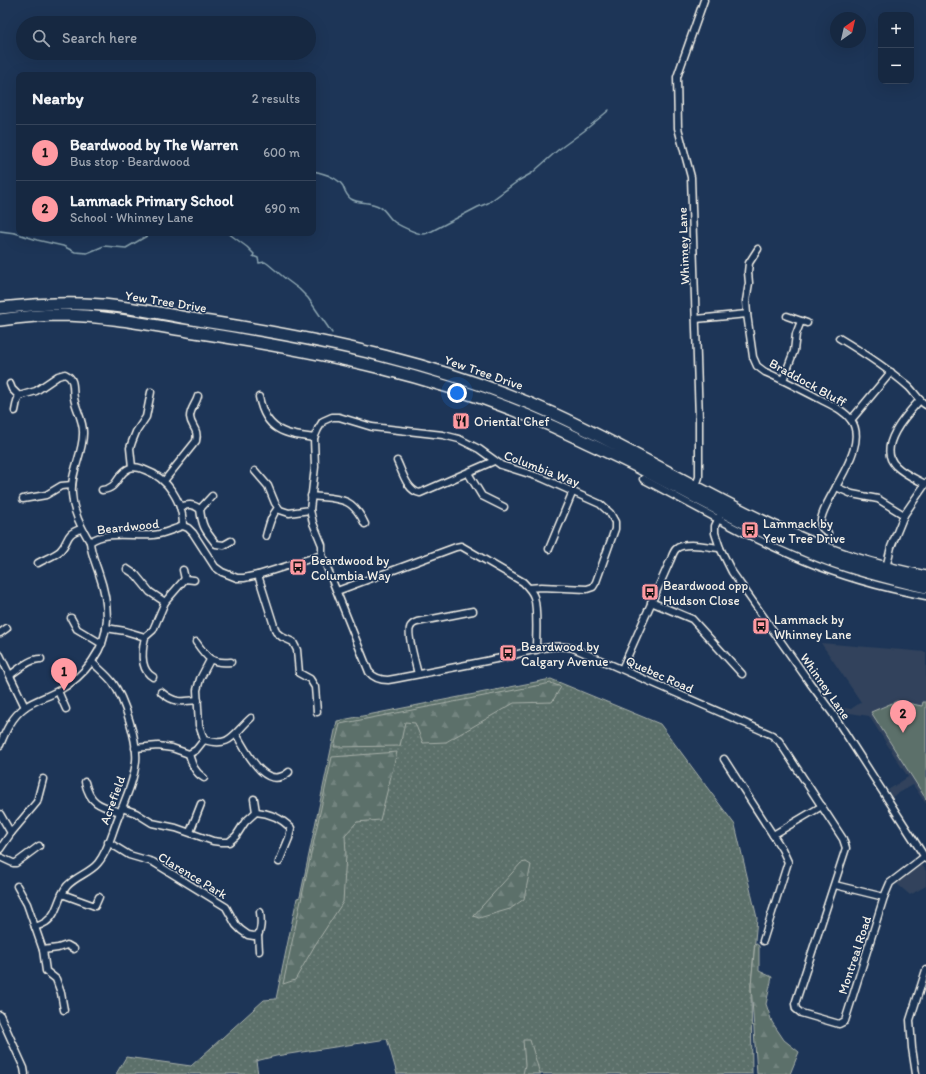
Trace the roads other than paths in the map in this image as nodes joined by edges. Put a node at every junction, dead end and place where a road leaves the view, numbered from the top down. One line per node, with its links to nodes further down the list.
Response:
1 (704, 0): 8 (street, Whinney Lane)
2 (758, 249): 5 (street)
3 (84, 304): 4 (highway, Yew Tree Drive); 6 (highway); 13 (highway, Yew Tree Drive)
4 (0, 308)
5 (747, 314): 8 (street); 16 (street, Braddock Bluff)
6 (83, 316): 9 (highway, Yew Tree Drive); 14 (highway, Yew Tree Drive)
7 (787, 316): 10 (street)
8 (696, 319): 41 (street, Whinney Lane)
9 (0, 320)
10 (801, 321): 11 (street); 16 (street)
11 (807, 323)
12 (839, 338): 15 (street)
13 (384, 356): 14 (highway); 19 (highway, Yew Tree Drive)
14 (380, 367): 25 (highway, Yew Tree Drive)
15 (891, 372): 23 (street); 27 (street)
16 (783, 380): 27 (street, Braddock Bluff)
17 (10, 384): 20 (street)
18 (151, 392): 31 (street)
19 (506, 394): 25 (highway); 41 (highway, Yew Tree Drive)
20 (19, 396): 26 (street); 37 (street)
21 (198, 396): 35 (street)
22 (259, 397): 28 (street)
23 (920, 400): 24 (street); 36 (street)
24 (926, 405)
25 (503, 406): 41 (highway, Yew Tree Drive)
26 (15, 411)
27 (851, 420): 38 (street, Braddock Bluff)
28 (314, 438): 30 (street, Columbia Way); 43 (street)
29 (397, 461): 33 (street)
30 (494, 461): 33 (street); 40 (street, Columbia Way)
31 (132, 467): 35 (street); 39 (street)
32 (255, 471): 47 (street)
33 (468, 473): 46 (street)
34 (643, 479): 50 (street)
35 (164, 481): 45 (street)
36 (925, 483): 51 (street)
37 (72, 485): 44 (street); 56 (street)
38 (836, 487): 51 (street); 53 (street, Braddock Bluff)
39 (102, 490)
40 (573, 491): 62 (street); 73 (street, Columbia Way)
41 (694, 491): 50 (highway, Yew Tree Drive)
42 (212, 496): 48 (street)
43 (311, 496): 49 (street); 52 (street)
44 (24, 499)
45 (180, 507): 48 (street); 54 (street)
46 (504, 507)
47 (278, 508): 49 (street); 58 (street)
48 (200, 509): 59 (street)
49 (310, 510): 63 (street)
50 (722, 511): 61 (street, Whinney Lane); 67 (highway, Yew Tree Drive); 75 (street)
51 (904, 515): 67 (street)
52 (365, 524)
53 (821, 524): 55 (street); 57 (street)
54 (183, 526): 60 (street, Beardwood); 68 (street)
55 (813, 526)
56 (81, 528): 60 (street); 64 (street)
57 (828, 533)
58 (266, 536)
59 (231, 541)
60 (90, 542): 81 (street, Beardwood)
61 (720, 548): 77 (street); 127 (street, Whinney Lane)
62 (549, 549)
63 (322, 555): 68 (street); 74 (street, Quebec Road)
64 (38, 563)
65 (127, 568): 76 (street)
66 (183, 570): 70 (street)
67 (885, 572): 69 (highway, Yew Tree Drive); 72 (highway, Yew Tree Drive)
68 (258, 575): 102 (street)
69 (926, 578)
70 (185, 580): 71 (street); 76 (street)
71 (194, 580)
72 (926, 587)
73 (529, 588): 74 (street); 86 (street)
74 (337, 591): 93 (street, Quebec Road)
75 (926, 596)
76 (165, 602): 83 (street)
77 (651, 602): 92 (street); 94 (street)
78 (473, 611): 93 (street)
79 (71, 618): 85 (street)
80 (7, 628): 82 (street)
81 (106, 628): 83 (street); 85 (street, Beardwood)
82 (0, 633)
83 (145, 638): 96 (street)
84 (196, 642): 89 (street)
85 (102, 644): 90 (street, Beardwood)
86 (536, 650): 92 (street, Quebec Road); 93 (street, Quebec Road)
87 (0, 655): 95 (street)
88 (41, 659): 95 (street)
89 (210, 660): 91 (street); 99 (street)
90 (92, 662): 97 (street, Beardwood); 107 (street, Acrefield)
91 (231, 662)
92 (622, 669): 116 (street, Quebec Road)
93 (418, 674)
94 (742, 674)
95 (10, 675): 100 (street)
96 (153, 677)
97 (58, 691): 100 (street, Beardwood); 101 (street)
98 (161, 692): 99 (street)
99 (198, 700): 105 (street)
100 (25, 707): 106 (street, Beardwood)
101 (66, 709)
102 (317, 712)
103 (251, 718): 104 (street)
104 (236, 734): 105 (street); 110 (street)
105 (204, 740): 108 (street)
106 (0, 745)
107 (136, 748): 108 (street); 117 (street, Acrefield)
108 (189, 754): 112 (street)
109 (724, 759): 122 (street)
110 (289, 772)
111 (43, 778): 121 (street)
112 (204, 778)
113 (85, 782): 117 (street)
114 (254, 799): 118 (street)
115 (201, 804): 120 (street)
116 (822, 806): 122 (street); 129 (street, Quebec Road)
117 (121, 810): 120 (street); 123 (street, Acrefield)
118 (256, 812): 120 (street); 128 (street)
119 (0, 814): 121 (street)
120 (190, 832)
121 (11, 833): 125 (street)
122 (774, 835): 137 (street)
123 (108, 842): 131 (street, Acrefield); 136 (street, Clarence Park)
124 (39, 846): 126 (street)
125 (0, 849)
126 (0, 857)
127 (925, 858): 132 (street, Montreal Road)
128 (279, 862)
129 (835, 884): 132 (street); 142 (street, Quebec Road)
130 (17, 886): 135 (street)
131 (62, 894): 133 (street); 135 (street, Acrefield)
132 (884, 897): 142 (street, Montreal Road)
133 (99, 898)
134 (260, 912): 136 (street)
135 (35, 927): 139 (street)
136 (258, 935): 140 (street)
137 (763, 941)
138 (74, 949): 139 (street)
139 (43, 950): 143 (street)
140 (259, 952)
141 (926, 970): 146 (street)
142 (795, 1004)
143 (64, 1010)
144 (0, 1015): 145 (street)
145 (25, 1074)
146 (916, 1074)

